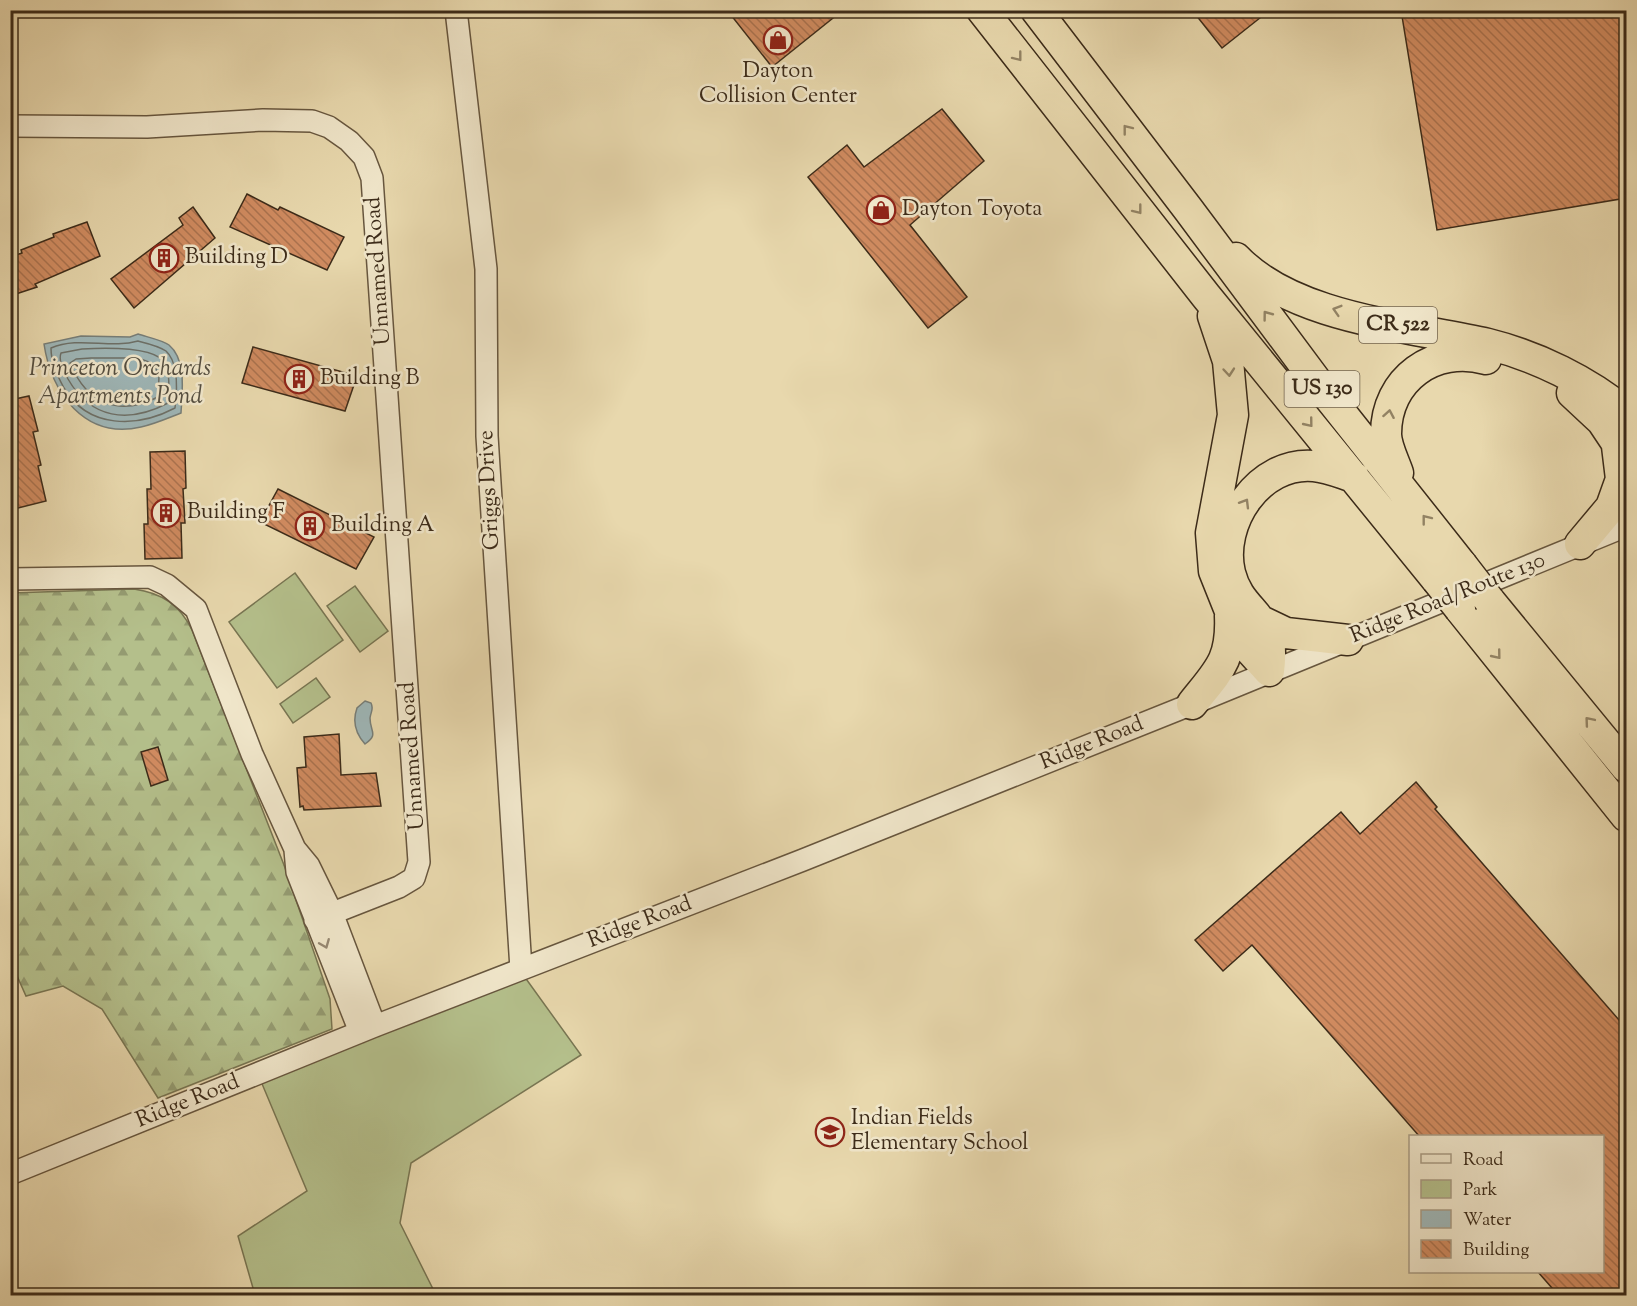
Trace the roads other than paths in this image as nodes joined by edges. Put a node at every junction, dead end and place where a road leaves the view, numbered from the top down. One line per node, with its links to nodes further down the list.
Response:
1 (456, 10): 23 (street, Griggs Drive)
2 (982, 10): 6 (highway, US 130, one-way to 6)
3 (1036, 10): 5 (highway, US 130, one-way to 3)
4 (10, 126): 22 (street, Unnamed Road)
5 (1188, 208): 7 (highway, CR 522, one-way to 5); 10 (highway, US 130, one-way to 5)
6 (1206, 296): 9 (highway, US 130, one-way to 9); 15 (highway, one-way to 15)
7 (1626, 413)
8 (1622, 452): 10 (highway, one-way to 8); 12 (highway)
9 (1354, 477): 13 (highway, US 130); 16 (highway, one-way to 9)
10 (1403, 490): 13 (highway, US 130, one-way to 10)
11 (1626, 526): 12 (street, Ridge Road/Route 130)
12 (1580, 544): 17 (street, Ridge Road/Route 130)
13 (1450, 573): 20 (highway, US 130, one-way to 13, bridge); 21 (highway, US 130, one-way to 21, bridge)
14 (10, 579): 22 (street)
15 (1230, 616): 18 (highway); 19 (highway)
16 (1263, 622): 17 (highway); 18 (highway)
17 (1348, 640): 18 (street, Ridge Road/Route 130)
18 (1269, 671): 19 (street, Ridge Road)
19 (1192, 704): 23 (street, Ridge Road)
20 (1626, 766)
21 (1626, 816)
22 (324, 916): 24 (street)
23 (521, 969): 24 (street, Ridge Road)
24 (368, 1029): 25 (street, Ridge Road)
25 (10, 1174)

